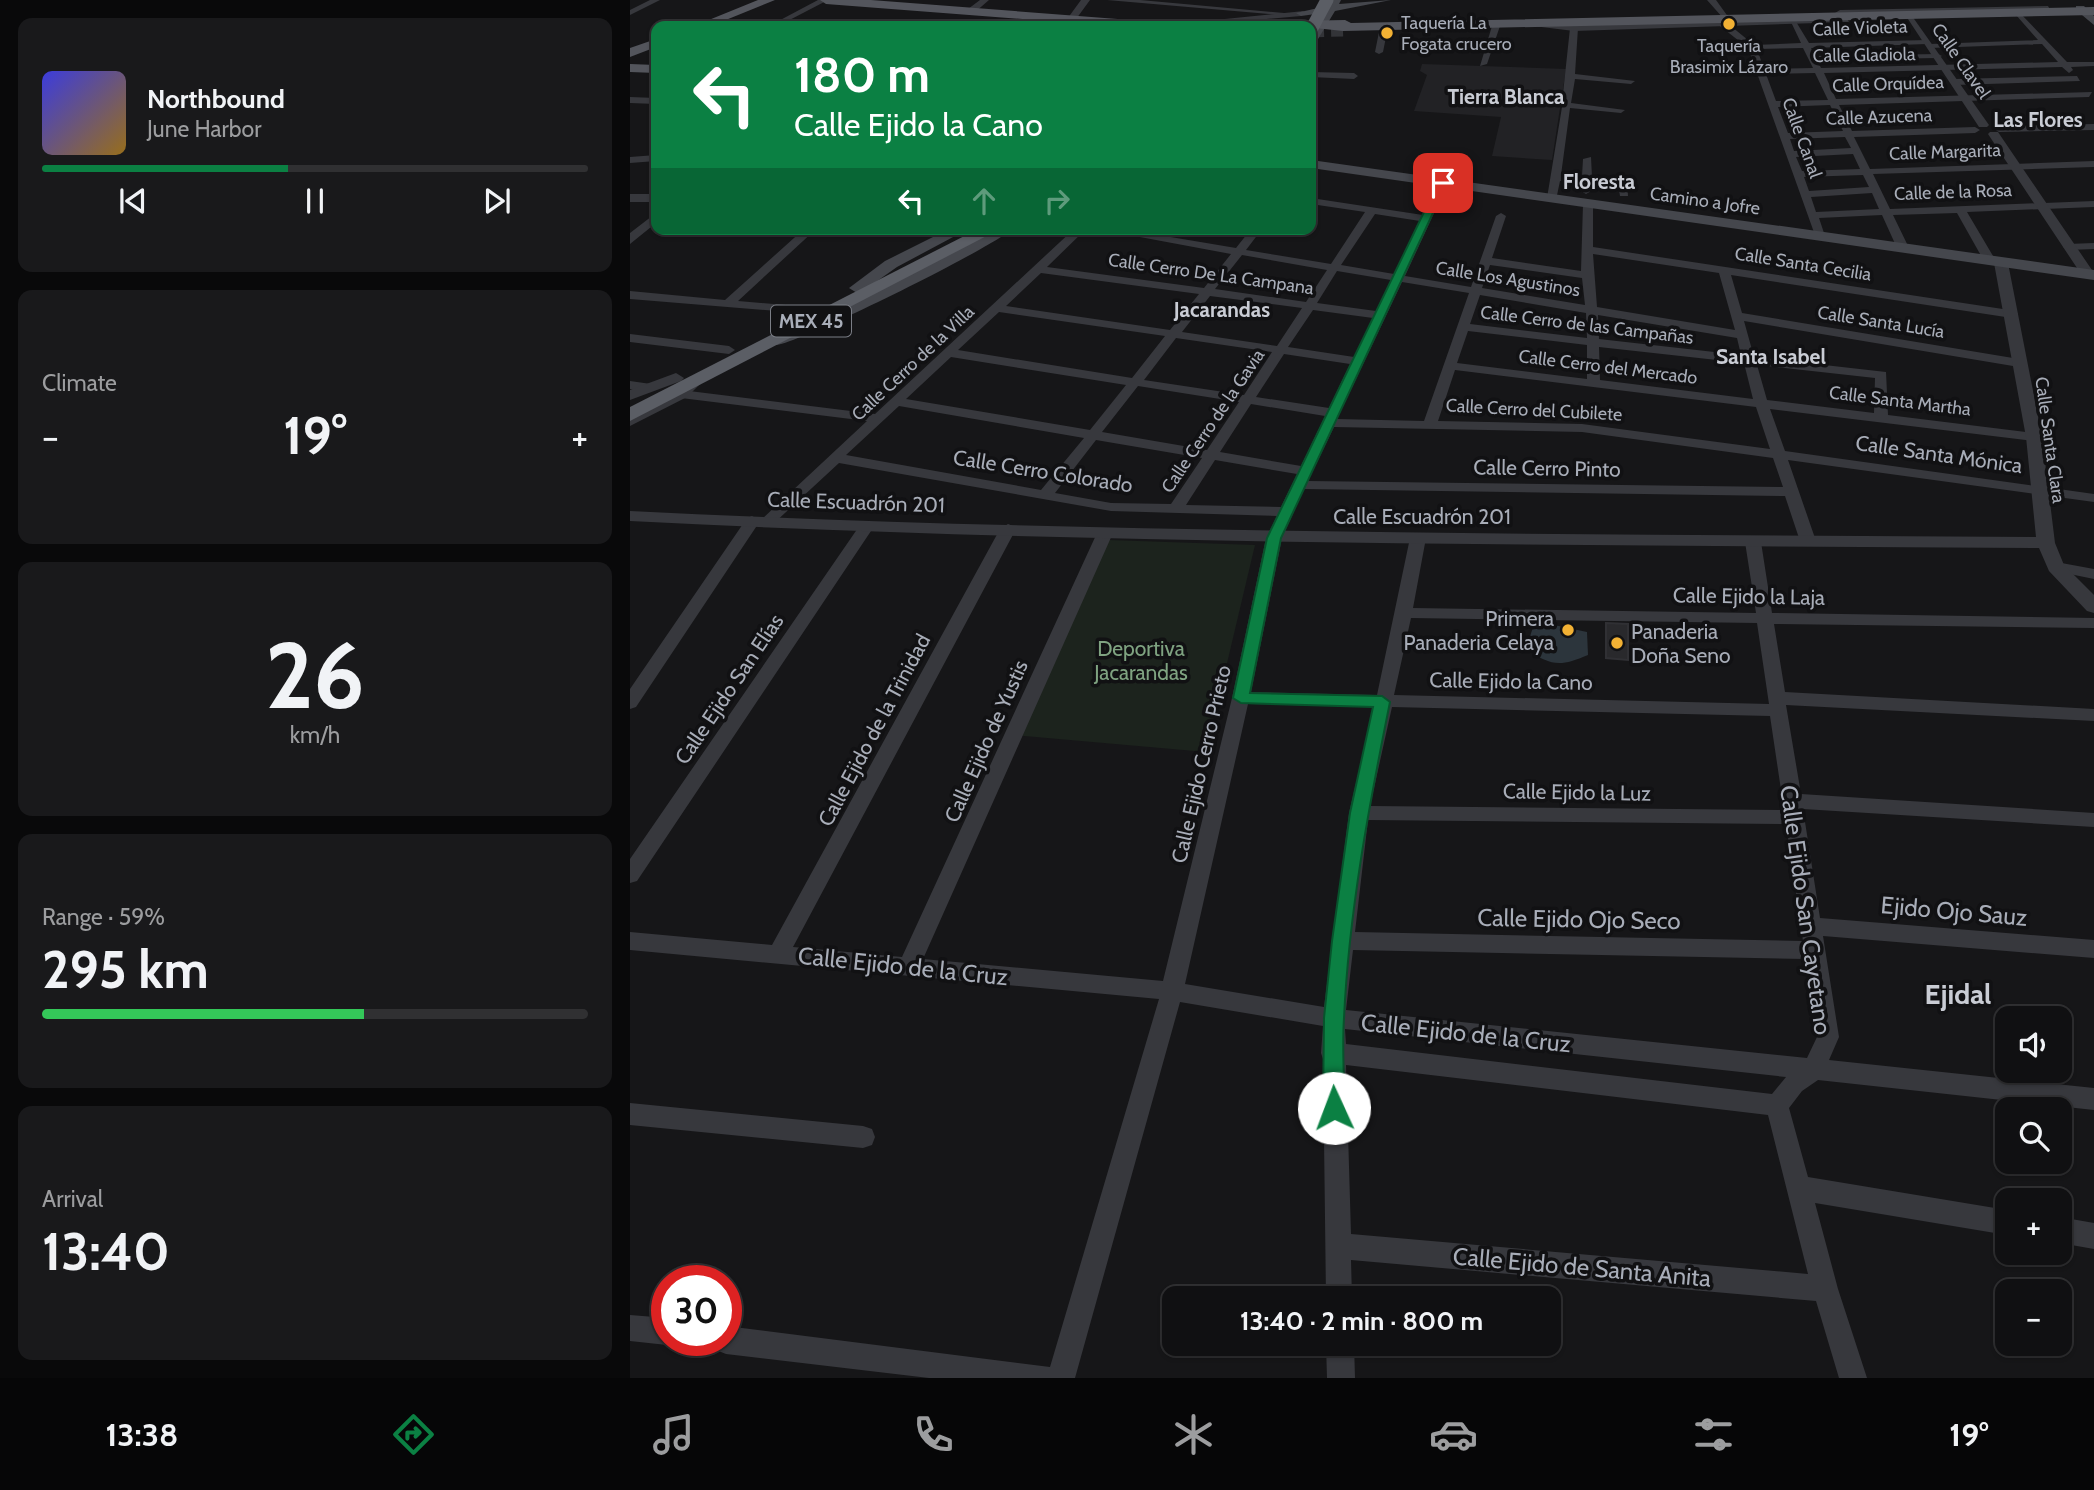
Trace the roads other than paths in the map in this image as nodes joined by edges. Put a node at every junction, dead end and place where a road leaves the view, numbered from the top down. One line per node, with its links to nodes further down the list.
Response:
1 (656, 0): 16 (street)
2 (769, 0): 20 (main road)
3 (825, 0): 15 (main road); 21 (street)
4 (985, 0): 15 (street)
5 (1086, 0): 23 (street)
6 (1111, 0): 11 (street)
7 (1309, 0): 24 (main road)
8 (1318, 0): 24 (highway)
9 (1386, 0): 12 (main road)
10 (1711, 0): 19 (street)
11 (1201, 3): 24 (street)
12 (1332, 3): 24 (main road); 31 (highway, bridge)
13 (2050, 10): 14 (main road); 17 (main road); 19 (street)
14 (2088, 10): 26 (main road)
15 (971, 11): 22 (main road)
16 (630, 13)
17 (2014, 14): 18 (street); 29 (main road); 35 (street)
18 (1909, 18): 25 (street); 36 (street, Calle Clavel)
19 (1724, 20): 25 (street); 27 (street); 29 (street); 39 (street)
20 (713, 21)
21 (783, 21)
22 (1052, 21)
23 (1070, 21)
24 (1296, 21)
25 (1795, 22): 38 (street)
26 (2094, 22)
27 (1532, 23): 28 (main road); 29 (main road)
28 (1501, 24): 30 (main road); 30 (main road); 33 (main road); 46 (street)
29 (1576, 25): 56 (street)
30 (1477, 26): 32 (main road)
31 (1316, 31)
32 (1383, 32): 34 (main road); 40 (street)
33 (1316, 33)
34 (1316, 33)
35 (2044, 42): 36 (street, Calle Violeta); 42 (street)
36 (1928, 44): 38 (street, Calle Violeta); 44 (street, Calle Clavel)
37 (651, 45): 41 (main road)
38 (1808, 46): 39 (street, Calle Violeta); 45 (street)
39 (1752, 47): 52 (street, Calle Canal)
40 (1378, 52)
41 (630, 53)
42 (2054, 53): 43 (street); 48 (street)
43 (2041, 54)
44 (1938, 56): 45 (street); 50 (street, Calle Clavel)
45 (1814, 58): 53 (street)
46 (1483, 64)
47 (2094, 64): 48 (street, Calle Gladiola)
48 (2065, 65): 50 (street, Calle Gladiola); 57 (street)
49 (630, 68): 51 (main road)
50 (1945, 68): 53 (street, Calle Gladiola); 59 (street, Calle Clavel)
51 (651, 69)
52 (1761, 72): 53 (street, Calle Gladiola); 65 (street, Calle Canal)
53 (1820, 72): 64 (street)
54 (1316, 74): 55 (street)
55 (1354, 76)
56 (1571, 76): 58 (street); 66 (street)
57 (2077, 79): 59 (street); 61 (street)
58 (1631, 81)
59 (1955, 82): 60 (street, Calle Clavel)
60 (1965, 97): 61 (street, Calle Orquídea); 64 (street, Calle Orquídea); 69 (street, Calle Clavel)
61 (2092, 97)
62 (630, 100): 63 (street)
63 (651, 101)
64 (1833, 102): 65 (street, Calle Orquídea); 71 (street)
65 (1773, 104): 72 (street, Calle Canal)
66 (1564, 105): 67 (street); 84 (street)
67 (1620, 110)
68 (2094, 127): 70 (street)
69 (1979, 128): 70 (street); 71 (street, Calle Azucena)
70 (1997, 132): 79 (street)
71 (1849, 134): 72 (street, Calle Azucena); 73 (street)
72 (1784, 136): 74 (street, Calle Canal)
73 (1857, 151): 74 (street); 81 (street)
74 (1790, 154): 83 (street, Calle Canal)
75 (651, 158): 76 (street)
76 (630, 160)
77 (2094, 164): 79 (street, Calle Margarita)
78 (1316, 165): 85 (main road, Camino a Jofre)
79 (2013, 166): 81 (street, Calle Margarita); 95 (street)
80 (1587, 169): 82 (street); 84 (street); 87 (street); 92 (street)
81 (1867, 170): 83 (street, Calle Margarita); 86 (street)
82 (1621, 171)
83 (1798, 174): 88 (street, Calle Canal)
84 (1555, 178): 91 (street)
85 (1443, 183): 91 (main road, Camino a Jofre); 101 (street, Calle Ejido Cerro Prieto)
86 (1876, 190): 88 (street); 98 (street)
87 (1624, 194)
88 (1805, 194): 99 (street, Calle Canal)
89 (630, 198): 90 (street)
90 (651, 198)
91 (1552, 198): 92 (main road, Camino a Jofre)
92 (1587, 198): 111 (main road, Camino a Jofre); 116 (street)
93 (1316, 202): 97 (street)
94 (2094, 204): 95 (street, Calle de la Rosa)
95 (2040, 205): 96 (street, Calle de la Rosa); 114 (street)
96 (1960, 209): 98 (street, Calle de la Rosa); 119 (street)
97 (1372, 210): 101 (street); 121 (street, Calle Cerro de la Gavia)
98 (1885, 212): 99 (street, Calle de la Rosa); 115 (street)
99 (1813, 215): 111 (street, Calle Canal)
100 (1501, 216): 118 (street)
101 (1424, 218): 125 (street, Calle Ejido Cerro Prieto)
102 (651, 221): 112 (street)
103 (804, 235): 130 (street)
104 (949, 235): 126 (main road)
105 (963, 235): 126 (highway, MEX 45)
106 (980, 235): 145 (highway, MEX 45)
107 (993, 235): 145 (main road)
108 (1076, 235): 120 (street, Calle Cerro de la Villa)
109 (1137, 235): 117 (street, Calle Los Agustinos)
110 (1253, 235): 117 (street)
111 (1820, 236): 115 (main road, Camino a Jofre)
112 (630, 240)
113 (2094, 246): 114 (street)
114 (2068, 247): 123 (street)
115 (1903, 248): 119 (main road, Camino a Jofre)
116 (1589, 250): 122 (street, Calle Santa Cecilia); 124 (street)
117 (1241, 253): 121 (street, Calle Los Agustinos); 127 (street)
118 (1487, 261): 124 (street); 128 (street)
119 (1995, 262): 123 (main road, Camino a Jofre); 135 (street, Calle Santa Clara)
120 (1040, 269): 127 (street, Calle Cerro De La Campana); 132 (street, Calle Cerro de la Villa)
121 (1335, 269): 125 (street, Calle Los Agustinos); 131 (street, Calle Cerro de la Gavia)
122 (1724, 270): 135 (street, Calle Santa Cecilia); 137 (street)
123 (2091, 274)
124 (1587, 275): 134 (street)
125 (1397, 278): 128 (street, Calle Los Agustinos); 136 (street, Calle Ejido Cerro Prieto)
126 (857, 288): 133 (highway, MEX 45)
127 (1210, 292): 131 (street, Calle Cerro De La Campana); 139 (street)
128 (1474, 293): 134 (street, Calle Los Agustinos); 138 (street)
129 (630, 295): 130 (street)
130 (727, 304): 133 (street)
131 (1310, 305): 136 (street, Calle Cerro De La Campana); 144 (street, Calle Cerro de la Gavia)
132 (997, 309): 139 (street); 146 (street, Calle Cerro de la Villa)
133 (808, 311): 143 (highway, MEX 45)
134 (1592, 311): 140 (street, Calle Los Agustinos); 142 (street)
135 (2012, 313): 149 (street, Calle Santa Clara)
136 (1379, 315): 147 (street, Calle Ejido Cerro Prieto)
137 (1738, 316): 140 (street); 149 (street, Calle Santa Lucía)
138 (1461, 327): 142 (street, Calle Cerro de las Campañas); 150 (street)
139 (1175, 335): 144 (street); 151 (street)
140 (1742, 335): 148 (street)
141 (630, 338): 143 (street)
142 (1593, 344): 148 (street, Calle Cerro de las Campañas); 152 (street)
143 (729, 350): 153 (highway, MEX 45)
144 (1281, 350): 147 (street); 156 (street, Calle Cerro de la Gavia)
145 (750, 353): 153 (highway, MEX 45)
146 (950, 353): 151 (street, Calle Cerro del Cubilete); 158 (street, Calle Cerro de la Villa)
147 (1356, 361): 161 (street, Calle Ejido Cerro Prieto)
148 (1750, 362): 159 (street); 162 (street, Calle Cerro de las Campañas)
149 (2019, 363): 167 (street, Calle Santa Clara)
150 (1451, 366): 152 (street, Calle Cerro del Mercado); 165 (street)
151 (1136, 382): 156 (street, Calle Cerro del Cubilete); 166 (street)
152 (1594, 384): 159 (street, Calle Cerro del Mercado)
153 (684, 385): 154 (street); 157 (highway, MEX 45); 160 (highway, MEX 45); 163 (street); 164 (street)
154 (638, 386): 155 (street)
155 (630, 395)
156 (1248, 400): 161 (street, Calle Cerro del Cubilete); 169 (street, Calle Cerro de la Gavia)
157 (630, 402)
158 (898, 402): 163 (street, Calle Cerro de la Villa); 166 (street, Calle Cerro Pinto)
159 (1761, 403): 162 (street, Calle Santa Martha); 168 (street)
160 (630, 415)
161 (1330, 418): 165 (street, Calle Cerro del Cubilete); 171 (street, Calle Ejido Cerro Prieto)
162 (1881, 418): 167 (street, Calle Santa Martha)
163 (880, 419): 170 (street, Calle Cerro de la Villa)
164 (630, 421)
165 (1430, 424): 168 (street, Calle Cerro del Cubilete)
166 (1092, 436): 169 (street, Calle Cerro Pinto); 174 (street)
167 (2034, 437): 172 (street, Calle Santa Clara)
168 (1779, 454): 172 (street, Calle Santa Mónica); 173 (street)
169 (1209, 456): 171 (street, Calle Cerro Pinto); 176 (street, Calle Cerro de la Gavia)
170 (837, 458): 174 (street, Calle Cerro Colorado); 179 (street, Calle Cerro de la Villa)
171 (1303, 478): 173 (street, Calle Cerro Pinto); 177 (street, Calle Ejido Cerro Prieto)
172 (2038, 489): 175 (street, Calle Santa Mónica); 187 (street, Calle Santa Clara)
173 (1793, 492): 185 (street)
174 (1046, 494): 176 (street, Calle Cerro Colorado)
175 (2094, 499)
176 (1175, 510): 177 (street, Calle Cerro Colorado)
177 (1286, 512): 183 (street, Calle Ejido Cerro Prieto)
178 (630, 516): 179 (street, Calle Escuadrón 201)
179 (760, 522): 180 (street, Calle Escuadrón 201); 196 (street, Calle Cerro de la Villa)
180 (865, 528): 181 (street, Calle Escuadrón 201); 202 (street, Calle Ejido San Elías)
181 (1008, 529): 182 (street, Calle Escuadrón 201); 208 (street, Calle Ejido de la Trinidad)
182 (1105, 533): 183 (street, Calle Escuadrón 201); 209 (street, Calle Ejido de Yustis)
183 (1274, 538): 184 (street, Calle Escuadrón 201); 194 (street, Calle Ejido Cerro Prieto)
184 (1418, 538): 186 (street, Calle Escuadrón 201); 191 (street)
185 (1808, 541): 186 (street, Calle Escuadrón 201); 187 (street, Calle Escuadrón 201)
186 (1753, 542): 192 (street, Calle Ejido San Cayetano)
187 (2046, 543): 188 (street, Calle Santa Clara)
188 (2056, 567): 189 (street); 190 (street, Calle Santa Clara)
189 (2094, 573)
190 (2094, 607)
191 (1404, 613): 192 (street, Calle Ejido la Laja); 195 (street)
192 (1767, 617): 193 (street, Calle Ejido la Laja); 197 (street, Calle Ejido San Cayetano)
193 (2094, 623)
194 (1241, 698): 195 (street, Calle Ejido la Cano); 210 (street, Calle Ejido Cerro Prieto)
195 (1382, 702): 197 (street, Calle Ejido la Cano); 200 (street)
196 (630, 703)
197 (1779, 704): 198 (street, Calle Ejido la Cano); 199 (street, Calle Ejido San Cayetano)
198 (2094, 715)
199 (1793, 809): 200 (street, Calle Ejido la Luz); 201 (street, Calle Ejido la Luz); 203 (street, Calle Ejido San Cayetano)
200 (1359, 813): 204 (street)
201 (2094, 820)
202 (630, 875)
203 (1811, 926): 206 (street, Ejido Ojo Sauz); 207 (street, Calle Ejido San Cayetano)
204 (1342, 941): 207 (street, Calle Ejido Ojo Seco); 211 (street)
205 (630, 942): 208 (street, Calle Ejido de la Cruz)
206 (2094, 949)
207 (1815, 950): 213 (street, Calle Ejido San Cayetano)
208 (779, 953): 209 (street, Calle Ejido de la Cruz)
209 (908, 968): 210 (street, Calle Ejido de la Cruz)
210 (1172, 991): 211 (street, Calle Ejido de la Cruz); 230 (street, Calle Ejido Cerro Prieto)
211 (1334, 1018): 212 (street); 213 (street, Calle Ejido de la Cruz)
212 (1332, 1053): 215 (street); 222 (street)
213 (1813, 1070): 214 (street, Calle Ejido de la Cruz); 215 (street, Calle Ejido San Cayetano)
214 (2094, 1099)
215 (1777, 1105): 218 (street)
216 (630, 1114): 217 (street)
217 (863, 1137)
218 (1800, 1188): 219 (street); 224 (street)
219 (1995, 1220)
220 (2072, 1232): 221 (street)
221 (2094, 1236)
222 (1338, 1246): 223 (street); 224 (street, Calle Ejido de Santa Anita)
223 (1339, 1286)
224 (1825, 1289): 232 (street)
225 (630, 1328): 226 (street)
226 (651, 1330)
227 (742, 1342): 229 (street)
228 (1340, 1356): 231 (street)
229 (1043, 1378)
230 (1061, 1378)
231 (1341, 1378)
232 (1853, 1378)

